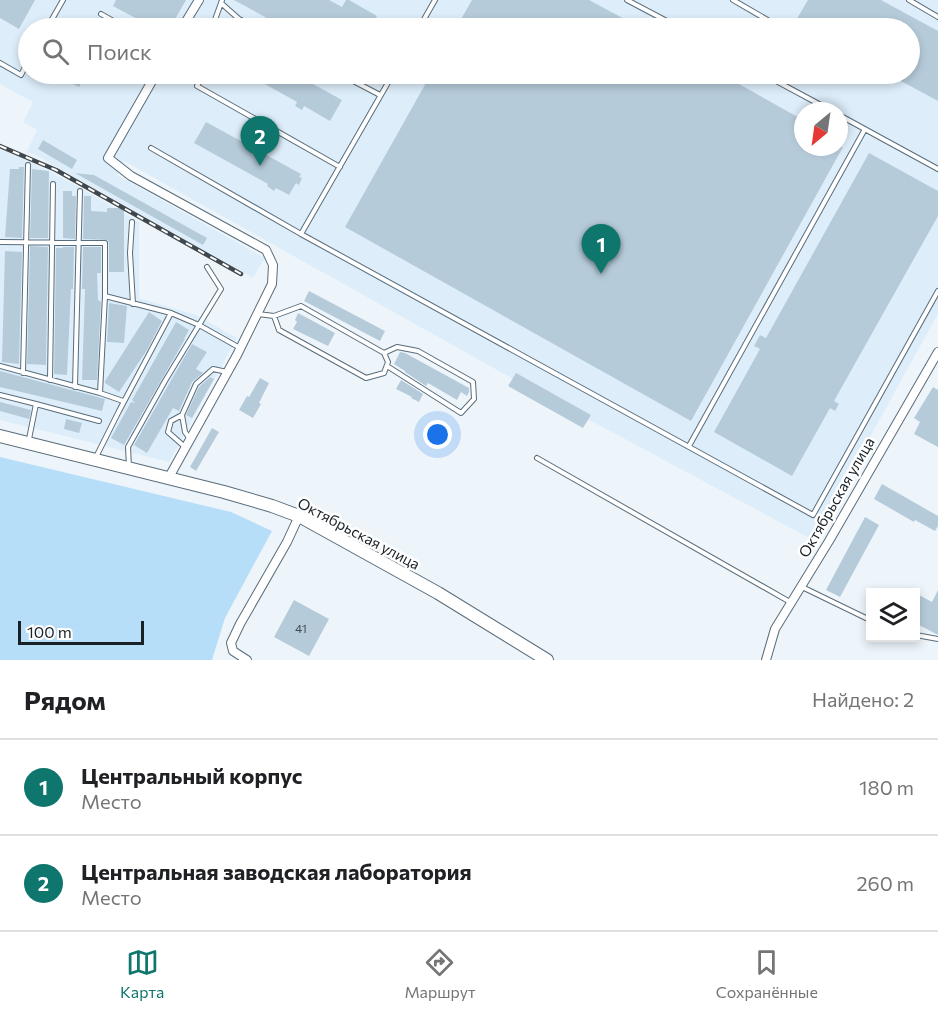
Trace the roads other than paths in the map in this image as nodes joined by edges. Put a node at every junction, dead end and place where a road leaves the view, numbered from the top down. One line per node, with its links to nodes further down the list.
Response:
1 (63, 0): 10 (lane)
2 (199, 0): 12 (street)
3 (435, 0): 15 (lane)
4 (627, 0): 16 (lane)
5 (734, 0): 17 (lane)
6 (909, 0): 9 (lane)
7 (221, 2): 13 (lane); 14 (lane)
8 (101, 14): 11 (lane)
9 (938, 16)
10 (53, 18)
11 (108, 18)
12 (188, 18)
13 (215, 18)
14 (238, 18)
15 (424, 18)
16 (661, 18)
17 (764, 18)
18 (0, 63): 19 (lane)
19 (18, 73)
20 (150, 84): 46 (street)
21 (198, 84): 31 (lane)
22 (358, 84): 25 (lane)
23 (387, 84): 25 (lane)
24 (782, 84): 26 (lane)
25 (380, 96): 31 (lane)
26 (815, 102)
27 (848, 120): 28 (lane)
28 (865, 129): 32 (lane); 67 (lane)
29 (151, 148): 36 (lane)
30 (28, 165): 38 (lane)
31 (340, 166): 36 (lane)
32 (938, 169)
33 (53, 184): 39 (lane)
34 (80, 192): 40 (lane)
35 (132, 222): 44 (lane)
36 (301, 234): 67 (lane)
37 (0, 242): 38 (lane)
38 (26, 242): 39 (lane); 55 (lane)
39 (52, 242): 40 (lane); 56 (lane)
40 (78, 243): 43 (lane); 57 (lane)
41 (207, 267): 48 (lane)
42 (938, 291): 67 (lane)
43 (105, 296): 44 (lane); 58 (lane)
44 (133, 303): 45 (lane)
45 (171, 313): 48 (lane); 60 (lane)
46 (257, 314): 47 (lane); 49 (street)
47 (274, 316): 50 (lane); 53 (lane)
48 (199, 325): 49 (lane); 70 (lane)
49 (241, 348): 54 (street)
50 (384, 353): 53 (lane); 53 (lane)
51 (937, 357): 73 (street, Октябрьская улица)
52 (0, 366): 55 (lane)
53 (387, 366)
54 (228, 372): 62 (lane); 66 (street)
55 (22, 373): 56 (lane)
56 (50, 380): 57 (lane)
57 (75, 387): 58 (lane)
58 (100, 393): 60 (lane)
59 (0, 395): 61 (lane)
60 (123, 401): 69 (lane)
61 (36, 404): 63 (lane); 65 (lane)
62 (182, 415): 66 (lane); 66 (lane)
63 (99, 421)
64 (0, 436): 65 (main road, Октябрьская улица)
65 (28, 443): 69 (main road, Октябрьская улица)
66 (188, 443): 71 (street)
67 (689, 446)
68 (537, 458): 74 (lane)
69 (95, 460): 70 (main road, Октябрьская улица)
70 (129, 469): 71 (main road, Октябрьская улица)
71 (168, 479): 72 (main road, Октябрьская улица)
72 (299, 516): 78 (street); 79 (main road, Октябрьская улица)
73 (801, 586): 74 (street, Октябрьская улица); 75 (lane)
74 (791, 603): 80 (street, Октябрьская улица)
75 (866, 618)
76 (920, 636): 77 (lane)
77 (938, 639)
78 (247, 660)
79 (546, 660)
80 (766, 660)

